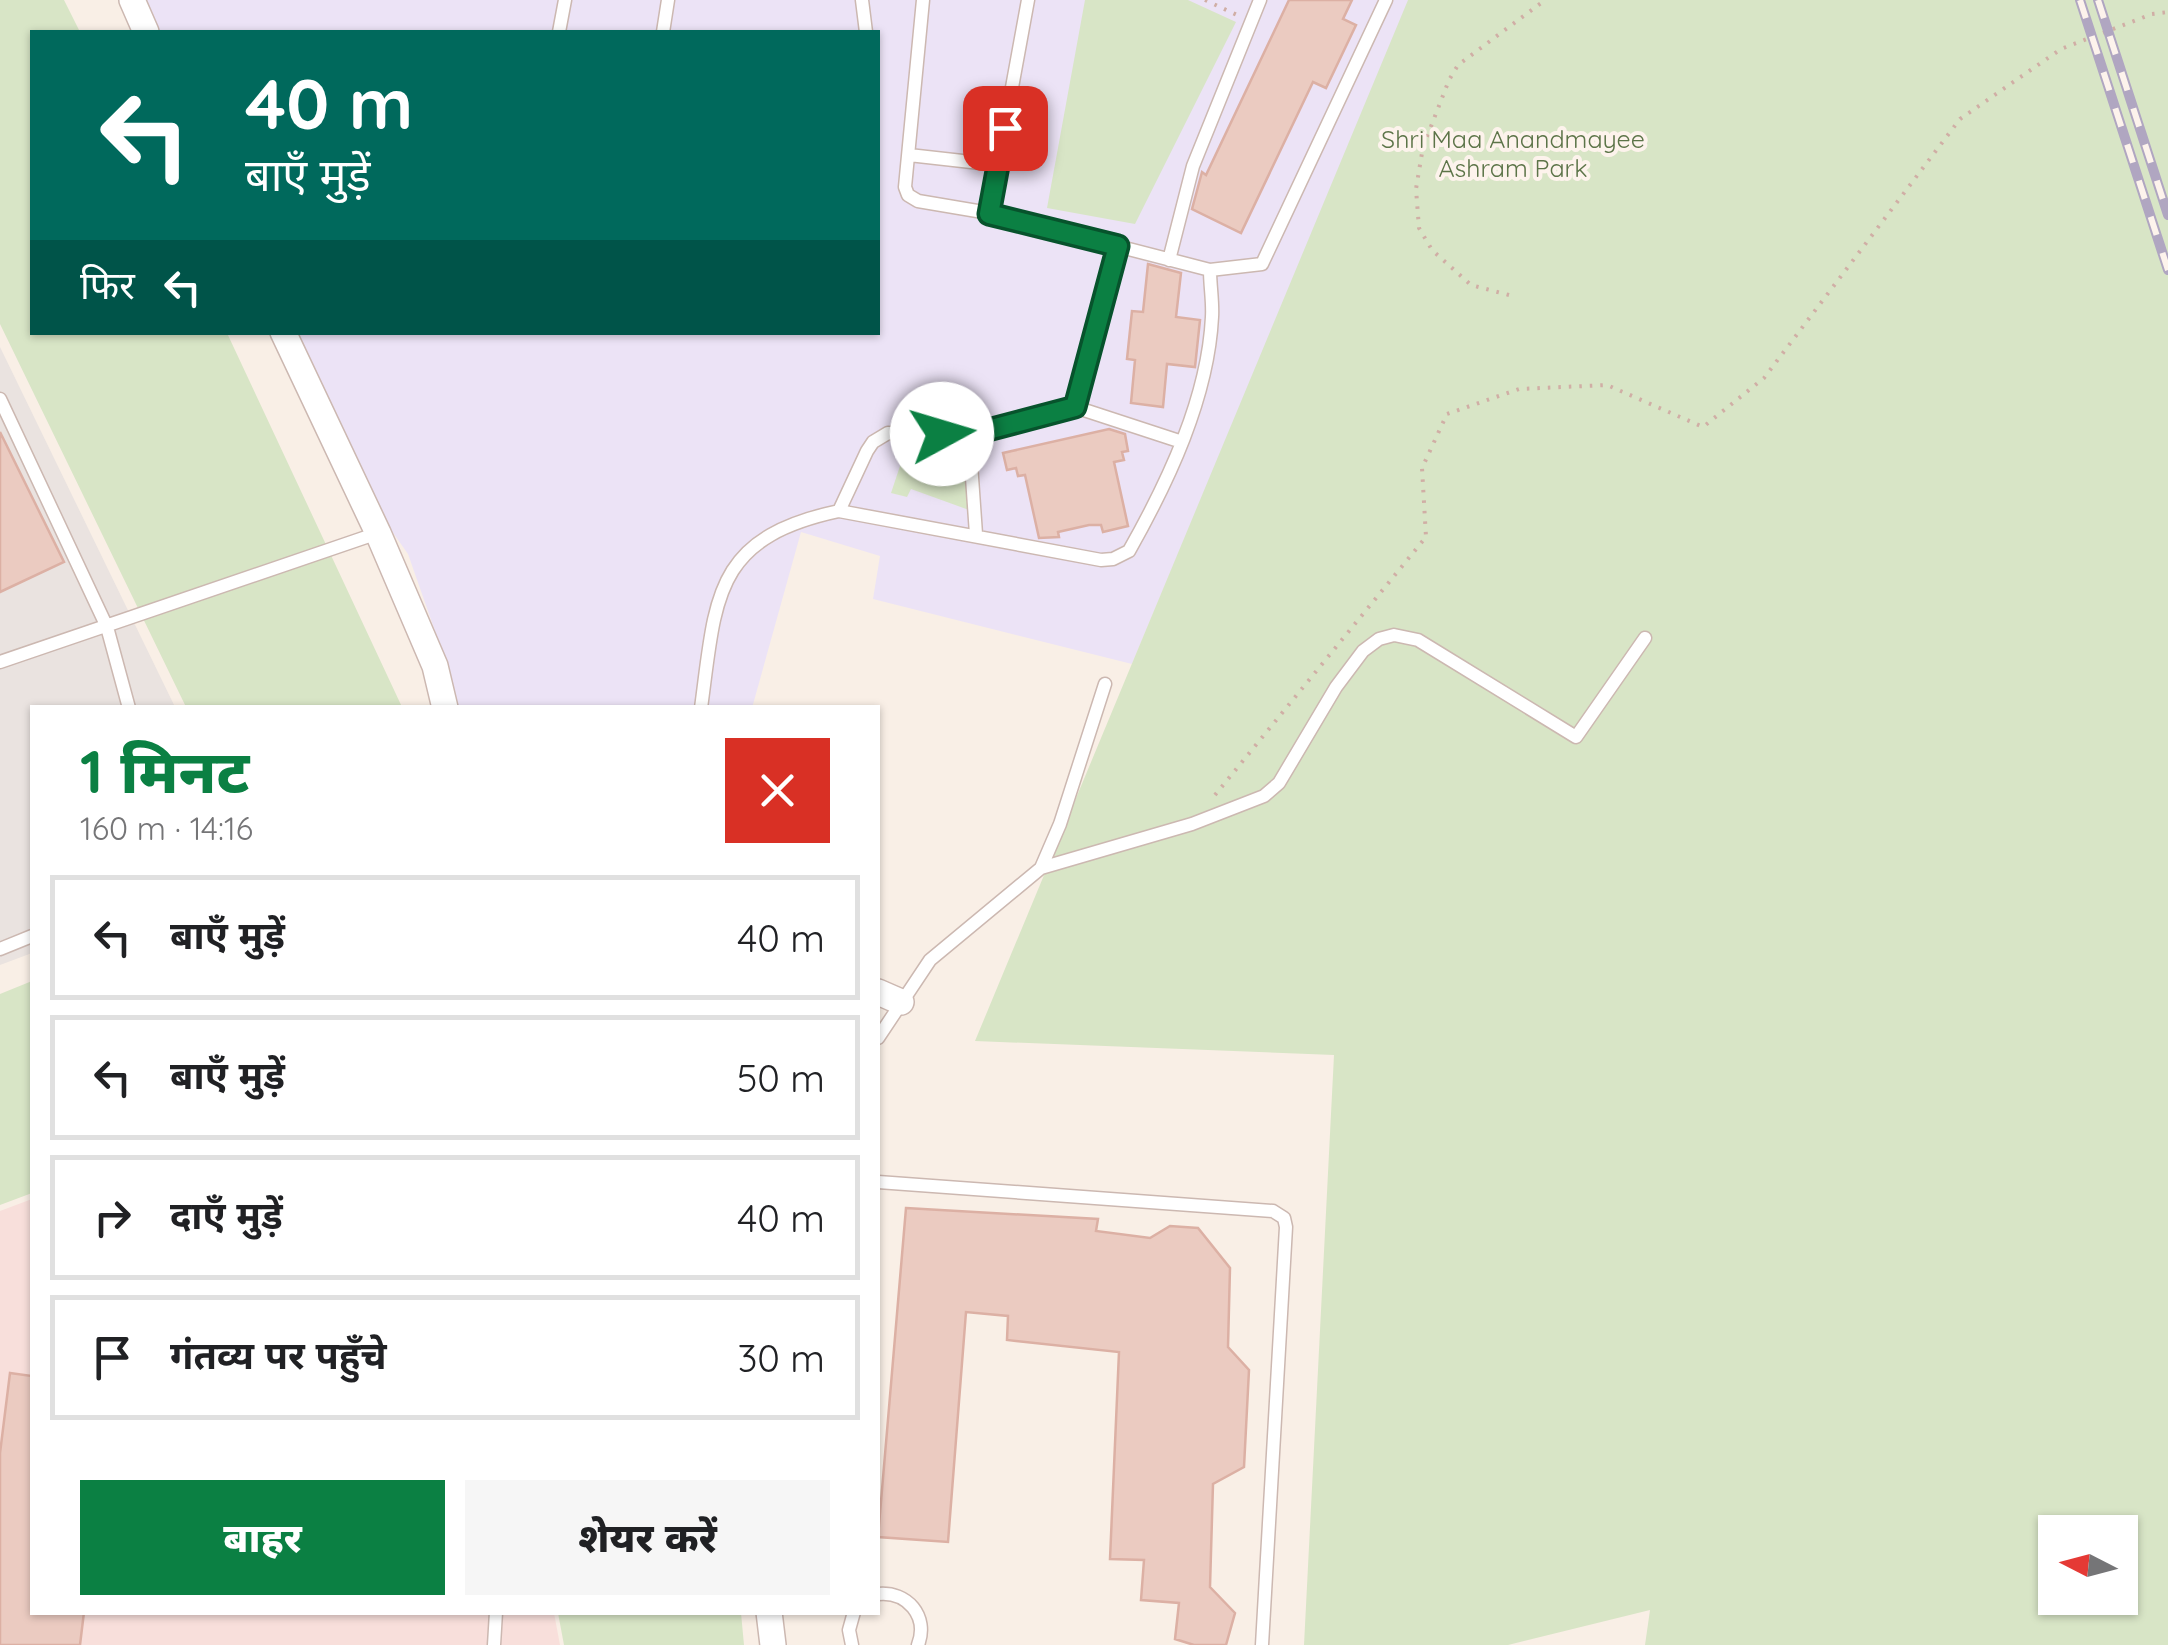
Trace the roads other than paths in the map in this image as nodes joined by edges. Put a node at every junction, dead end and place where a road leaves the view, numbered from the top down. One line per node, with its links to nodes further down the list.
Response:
1 (132, 0): 9 (street)
2 (565, 0): 10 (lane)
3 (668, 0): 11 (lane)
4 (862, 0): 12 (lane)
5 (923, 0): 13 (lane)
6 (1028, 0): 14 (lane)
7 (1260, 0): 17 (lane)
8 (1386, 0): 18 (lane)
9 (145, 30)
10 (559, 30)
11 (663, 30)
12 (866, 30)
13 (909, 155): 14 (lane); 15 (lane)
14 (998, 165): 15 (lane)
15 (989, 214): 16 (lane)
16 (1118, 246): 17 (lane); 21 (lane)
17 (1169, 260): 18 (lane)
18 (1210, 270): 23 (lane)
19 (284, 335): 25 (street)
20 (0, 400): 27 (lane)
21 (1075, 407): 22 (lane); 23 (lane)
22 (969, 435): 24 (lane); 26 (lane)
23 (1182, 442): 26 (lane)
24 (839, 512): 26 (lane); 33 (lane)
25 (378, 533): 27 (lane); 32 (street)
26 (976, 534)
27 (107, 628): 29 (lane); 31 (lane)
28 (1646, 638): 34 (lane)
29 (0, 662)
30 (1106, 684): 34 (lane)
31 (128, 705)
32 (444, 705)
33 (702, 705)
34 (1041, 868): 37 (lane)
35 (30, 937): 36 (lane)
36 (0, 949)
37 (889, 997): 38 (lane)
38 (880, 1031)
39 (880, 1182): 48 (lane)
40 (880, 1594): 47 (lane)
41 (496, 1615): 44 (lane)
42 (769, 1615): 45 (street)
43 (853, 1615): 46 (lane)
44 (494, 1645)
45 (773, 1645)
46 (852, 1645)
47 (918, 1645)
48 (1262, 1645)

